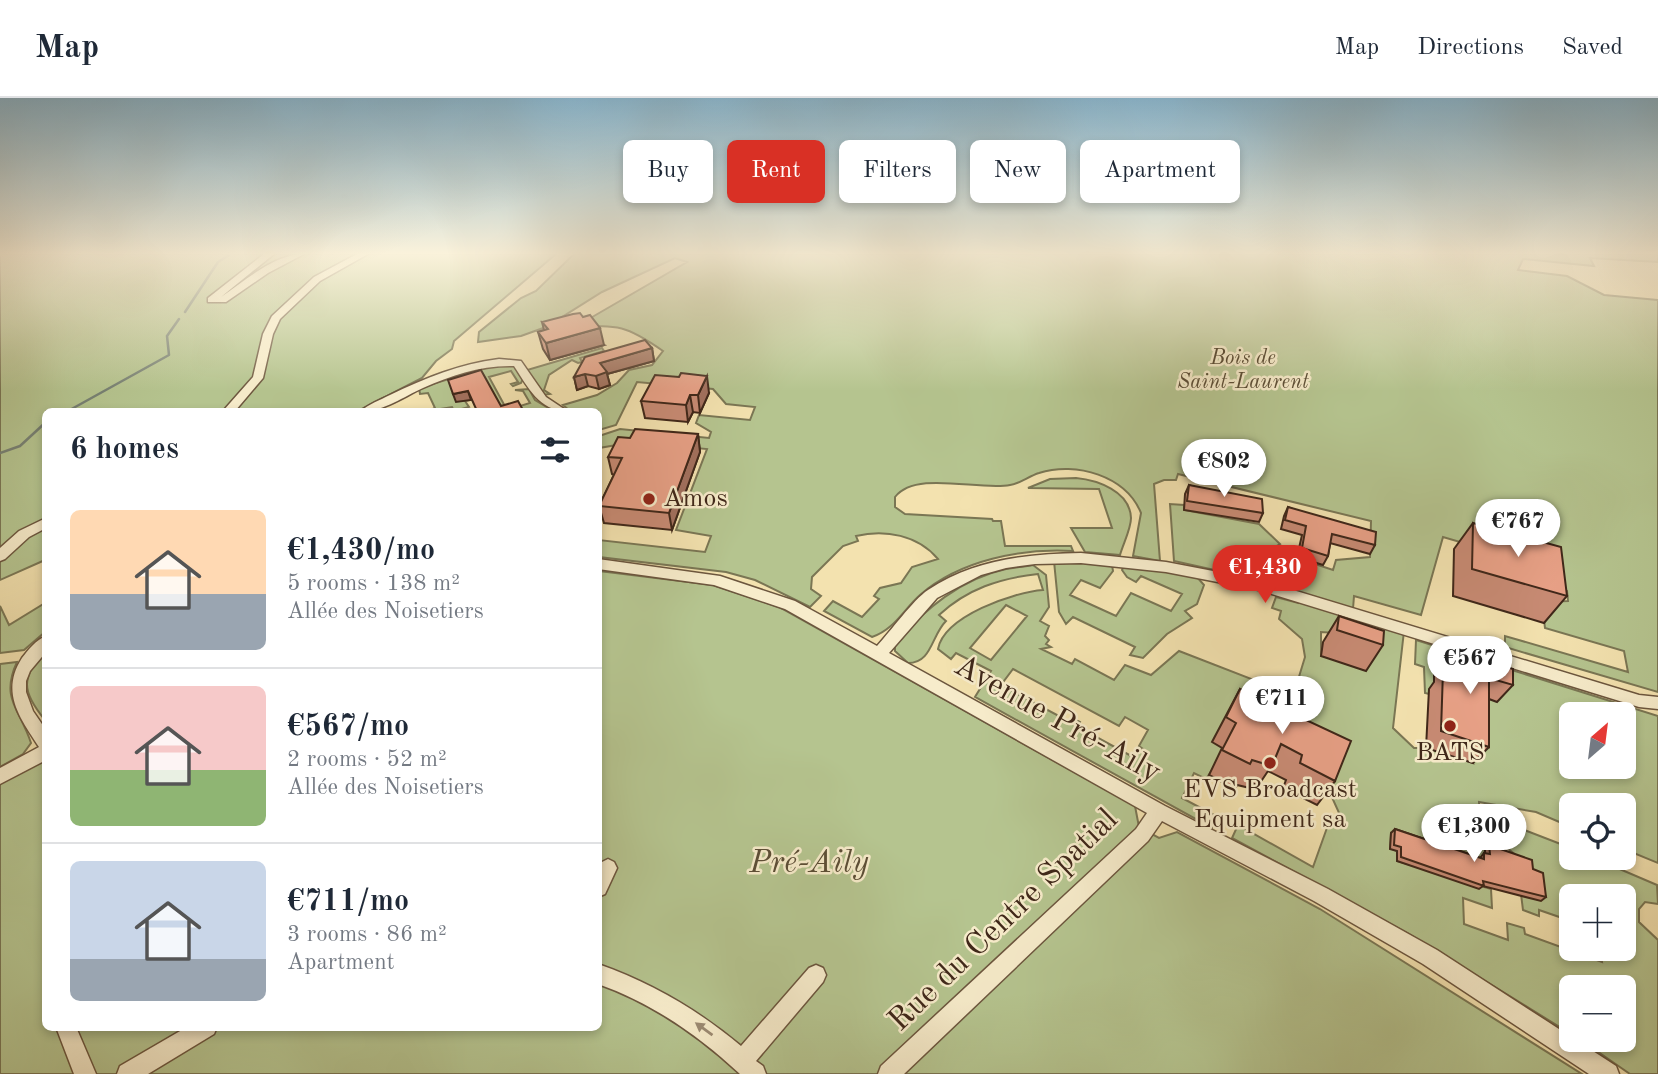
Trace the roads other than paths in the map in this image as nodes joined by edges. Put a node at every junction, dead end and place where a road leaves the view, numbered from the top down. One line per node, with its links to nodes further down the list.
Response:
1 (295, 300): 2 (street)
2 (232, 408)
3 (373, 408): 4 (street)
4 (556, 408)
5 (42, 524): 6 (street)
6 (0, 556)
7 (602, 564): 9 (street, Avenue Pré-Aily)
8 (42, 646): 11 (street)
9 (879, 654): 10 (street); 14 (street, Avenue Pré-Aily)
10 (1658, 704)
11 (42, 738)
12 (42, 753): 13 (street)
13 (0, 777)
14 (1159, 811): 24 (street, Rue du Centre Spatial); 25 (street, Avenue Pré-Aily)
15 (608, 867): 16 (street)
16 (602, 880)
17 (602, 975): 21 (street, one-way to 17)
18 (816, 975): 21 (street)
19 (68, 1031): 22 (street)
20 (200, 1031): 23 (street)
21 (748, 1068)
22 (85, 1074)
23 (128, 1074)
24 (889, 1074)
25 (1608, 1074)

